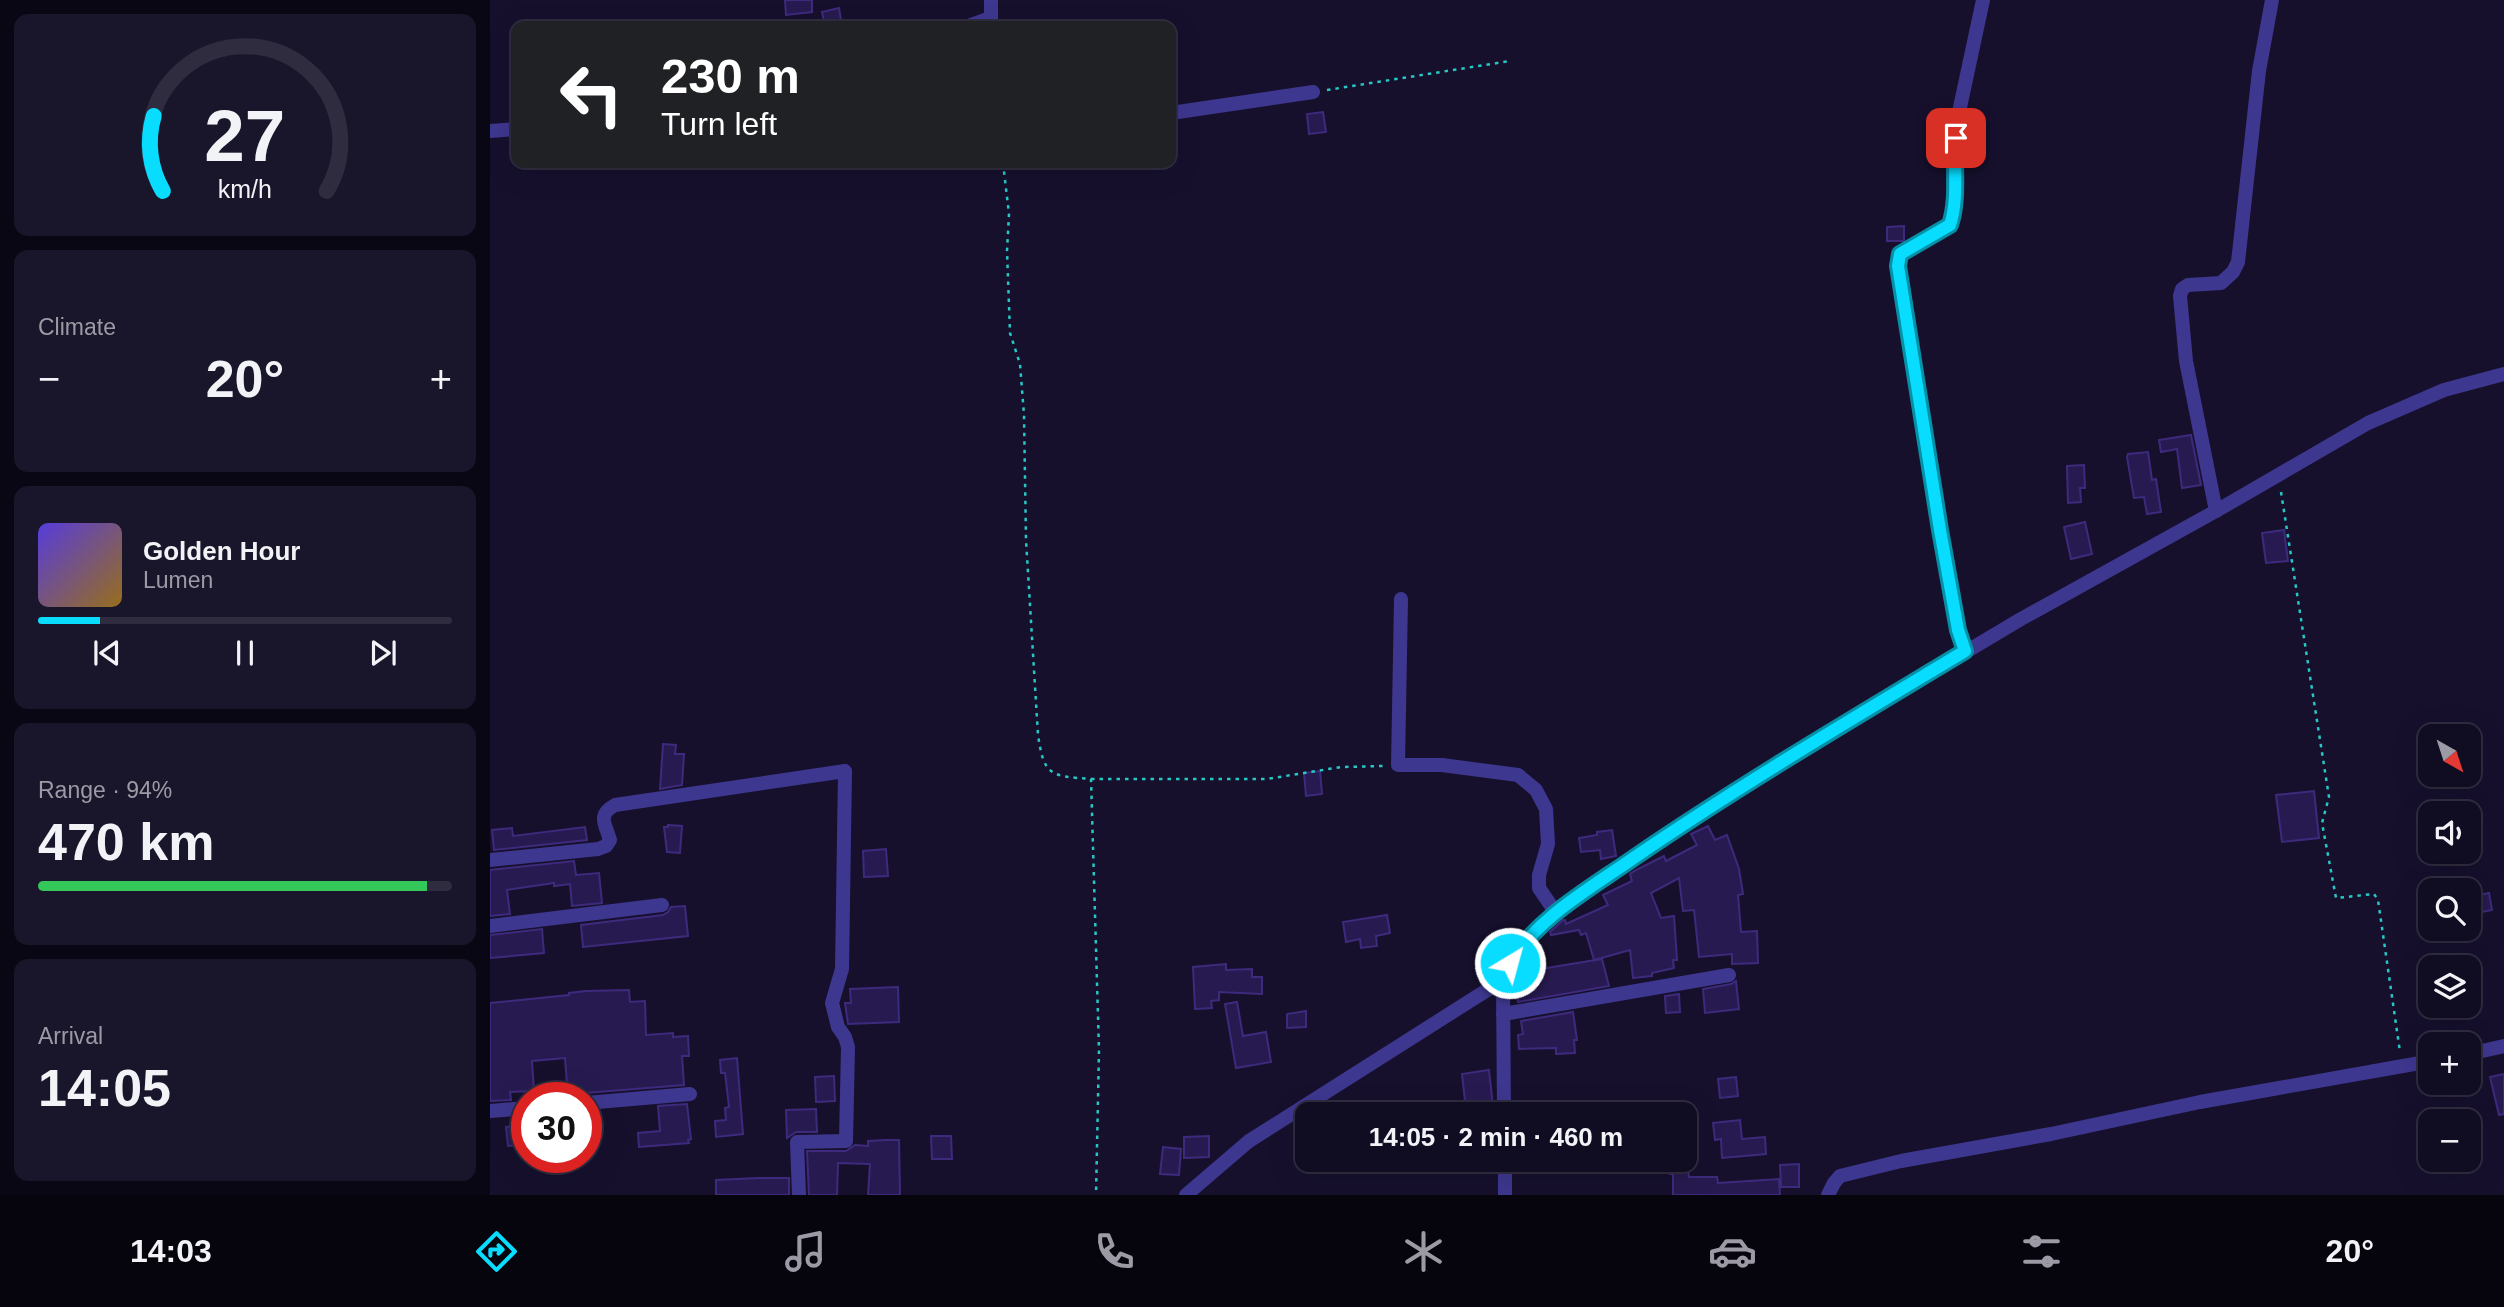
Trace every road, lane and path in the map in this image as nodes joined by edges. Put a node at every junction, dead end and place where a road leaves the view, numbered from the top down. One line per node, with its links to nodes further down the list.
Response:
1 (991, 0): 4 (street)
2 (1983, 0): 15 (street)
3 (2272, 0): 13 (street)
4 (990, 21)
5 (1510, 61): 6 (path)
6 (1313, 92): 7 (street)
7 (1176, 112)
8 (511, 129): 9 (street)
9 (490, 131)
10 (1004, 168): 17 (path)
11 (2504, 374): 12 (street)
12 (2278, 474): 13 (street); 28 (path)
13 (2216, 511): 15 (street)
14 (1401, 599): 16 (street)
15 (1965, 651): 20 (street)
16 (1398, 765): 17 (path); 20 (street)
17 (1091, 779): 36 (path)
18 (490, 860): 35 (street)
19 (663, 905): 21 (street)
20 (1556, 913): 23 (street)
21 (490, 926)
22 (1729, 975): 24 (street)
23 (1503, 981): 24 (street); 37 (street)
24 (1503, 1014): 31 (street)
25 (2504, 1046): 26 (street)
26 (2481, 1051)
27 (2418, 1063): 28 (street)
28 (2402, 1066): 39 (street)
29 (690, 1094): 30 (street)
30 (602, 1102)
31 (1504, 1102)
32 (511, 1109): 33 (street)
33 (490, 1111)
34 (1505, 1172): 38 (street)
35 (799, 1195)
36 (1096, 1195)
37 (1186, 1195)
38 (1505, 1195)
39 (1828, 1195)

